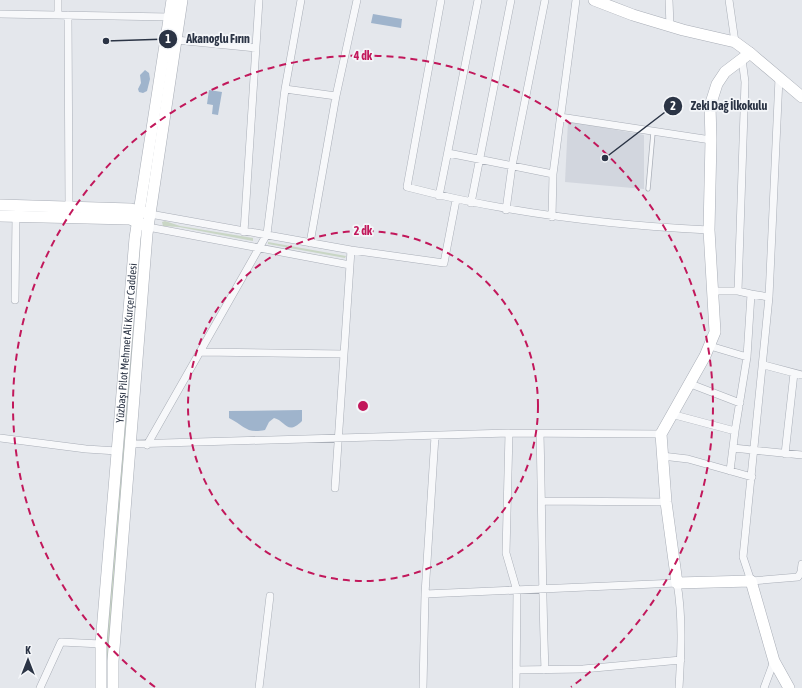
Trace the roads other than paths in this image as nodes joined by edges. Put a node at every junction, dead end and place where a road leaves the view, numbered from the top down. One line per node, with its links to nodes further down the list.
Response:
1 (58, 0): 16 (street)
2 (172, 0): 18 (main road, Yüzbaşı Pilot Mehmet Ali Kurçer Caddesi)
3 (182, 0): 20 (main road, Yüzbaşı Pilot Mehmet Ali Kurçer Caddesi)
4 (259, 0): 22 (street)
5 (301, 0): 25 (street)
6 (357, 0): 26 (street)
7 (441, 0): 36 (street)
8 (478, 0): 31 (street)
9 (510, 0): 32 (street)
10 (545, 0): 33 (street)
11 (576, 0): 28 (street)
12 (594, 0): 19 (main road)
13 (669, 0): 19 (street)
14 (729, 0): 21 (street)
15 (0, 14): 16 (street)
16 (58, 15): 17 (street)
17 (68, 15): 18 (street); 40 (street)
18 (170, 17): 44 (main road, Yüzbaşı Pilot Mehmet Ali Kurçer Caddesi)
19 (670, 26): 21 (main road)
20 (176, 40): 22 (street); 44 (main road, Yüzbaşı Pilot Mehmet Ali Kurçer Caddesi)
21 (734, 42): 23 (main road)
22 (256, 48): 48 (street)
23 (746, 56): 24 (main road); 30 (main road); 55 (street)
24 (779, 78): 27 (main road); 57 (street)
25 (285, 89): 26 (street); 49 (street)
26 (336, 96): 50 (street)
27 (802, 97)
28 (560, 117): 29 (street); 34 (street)
29 (653, 132): 30 (street); 35 (lane)
30 (711, 140): 47 (main road)
31 (448, 153): 32 (street); 36 (street)
32 (479, 159): 33 (street); 38 (street)
33 (512, 166): 34 (street); 41 (street)
34 (553, 174): 45 (street)
35 (648, 189)
36 (439, 196): 37 (street)
37 (456, 200): 38 (street); 52 (street)
38 (471, 203): 41 (street)
39 (0, 205): 40 (main road)
40 (69, 207): 44 (main road)
41 (506, 210): 45 (street)
42 (0, 216): 43 (main road)
43 (16, 216): 44 (main road); 58 (street)
44 (143, 216): 46 (main road); 48 (street); 80 (main road, Yüzbaşı Pilot Mehmet Ali Kurçer Caddesi)
45 (552, 216): 47 (street)
46 (148, 227): 51 (street); 76 (main road, Yüzbaşı Pilot Mehmet Ali Kurçer Caddesi)
47 (709, 230): 54 (main road)
48 (244, 232): 49 (street)
49 (266, 236): 50 (street); 51 (street)
50 (310, 243): 52 (street)
51 (260, 248): 53 (street); 60 (street)
52 (351, 250): 53 (street)
53 (350, 265): 61 (street)
54 (714, 291): 55 (street); 59 (main road)
55 (738, 291): 56 (street)
56 (751, 294): 57 (street); 62 (street)
57 (770, 297): 63 (street)
58 (15, 300)
59 (710, 346): 62 (street); 66 (main road)
60 (201, 352): 61 (street); 77 (street)
61 (344, 354): 75 (street)
62 (747, 357): 67 (street)
63 (764, 365): 64 (street); 79 (street)
64 (794, 373): 65 (street); 81 (street)
65 (802, 375)
66 (688, 383): 67 (street); 68 (main road)
67 (740, 403): 69 (street)
68 (671, 414): 69 (street); 72 (main road)
69 (735, 431): 78 (street)
70 (509, 433): 71 (street); 73 (street); 94 (street)
71 (540, 434): 72 (street); 87 (street)
72 (660, 434): 83 (main road)
73 (435, 436): 75 (street); 95 (street)
74 (0, 438): 80 (street)
75 (339, 439): 77 (street); 86 (street)
76 (130, 444): 77 (street); 104 (main road, Yüzbaşı Pilot Mehmet Ali Kurçer Caddesi)
77 (147, 445)
78 (733, 448): 79 (street); 84 (street)
79 (754, 450): 81 (street); 85 (street)
80 (117, 451): 97 (main road, Yüzbaşı Pilot Mehmet Ali Kurçer Caddesi)
81 (785, 454): 82 (street)
82 (802, 455)
83 (662, 456): 84 (street); 88 (main road)
84 (730, 471): 85 (street)
85 (752, 477): 91 (street)
86 (335, 488)
87 (542, 501): 88 (street); 93 (street)
88 (666, 502): 92 (main road)
89 (802, 564): 90 (street)
90 (800, 578): 91 (street)
91 (751, 581): 92 (main road); 99 (main road)
92 (677, 583): 93 (street); 98 (street)
93 (542, 590): 94 (street); 101 (street)
94 (517, 591): 95 (street); 100 (street)
95 (425, 594): 106 (street)
96 (270, 596): 105 (street)
97 (101, 644): 102 (street); 103 (main road, Yüzbaşı Pilot Mehmet Ali Kurçer Caddesi)
98 (681, 660): 101 (street); 108 (street)
99 (774, 661): 109 (street); 110 (main road)
100 (516, 670): 101 (street); 107 (street)
101 (545, 670)
102 (40, 688)
103 (101, 688)
104 (113, 688)
105 (259, 688)
106 (423, 688)
107 (516, 688)
108 (679, 688)
109 (764, 688)
110 (789, 688)

